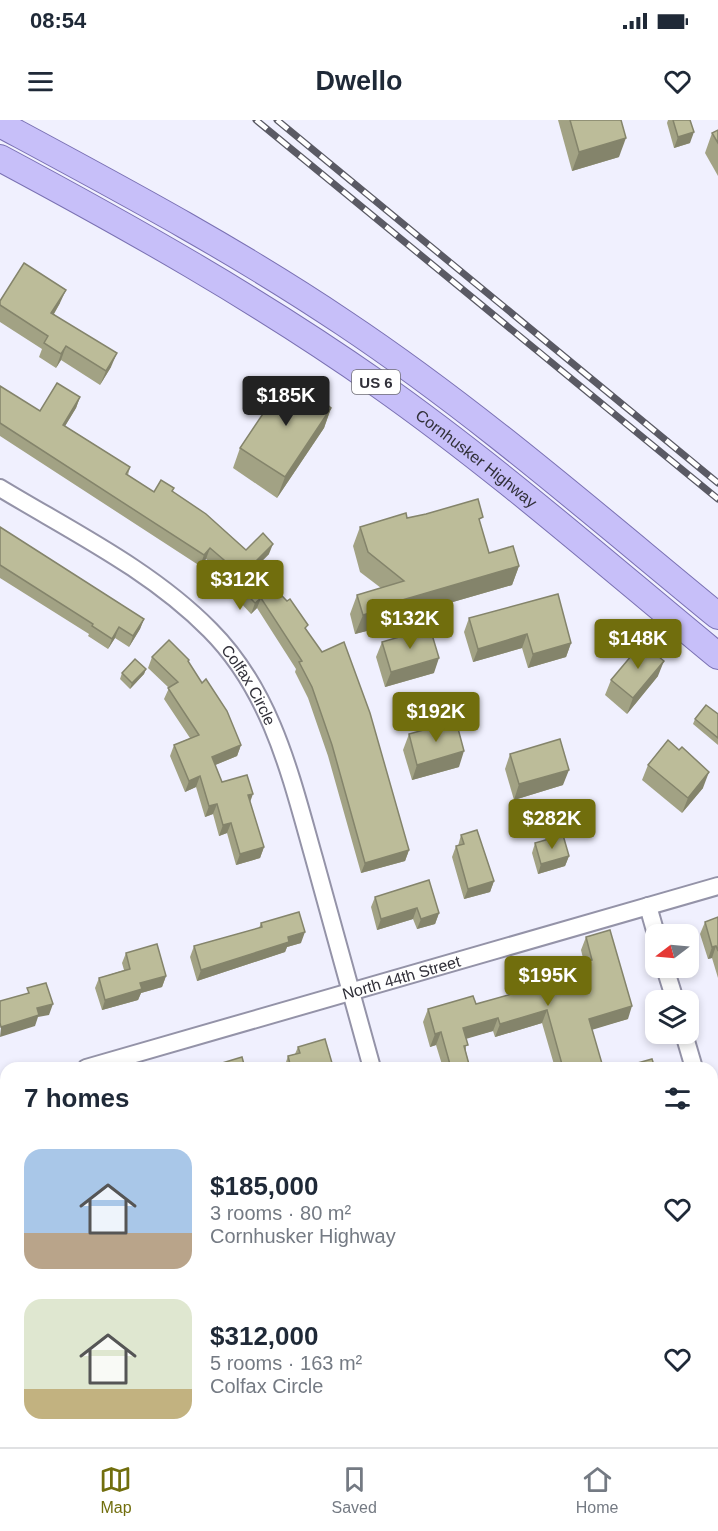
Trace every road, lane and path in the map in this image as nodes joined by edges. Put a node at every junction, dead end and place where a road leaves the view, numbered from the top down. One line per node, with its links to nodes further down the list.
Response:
1 (0, 124): 4 (main road, Cornhusker Highway / US 6)
2 (0, 158): 5 (main road, Cornhusker Highway / US 6)
3 (0, 488): 9 (street, Colfax Circle)
4 (718, 616)
5 (718, 656)
6 (718, 886): 7 (street, North 44th Street)
7 (648, 906): 8 (street); 9 (street, North 44th Street)
8 (653, 924)
9 (351, 992): 11 (street, North 44th Street); 12 (street, Colfax Circle)
10 (687, 1044): 13 (street)
11 (107, 1062)
12 (370, 1062)
13 (692, 1062)

